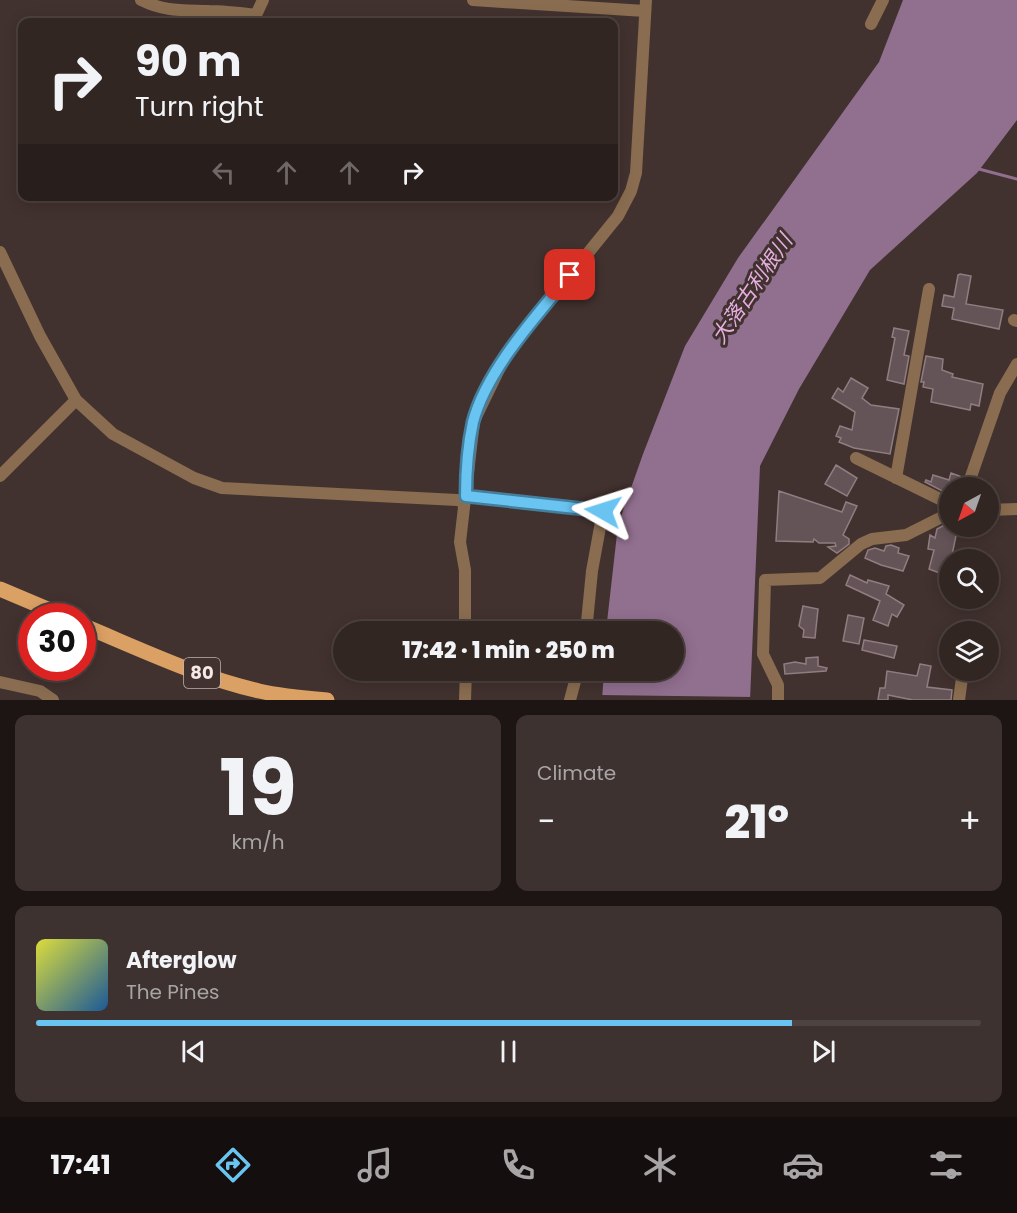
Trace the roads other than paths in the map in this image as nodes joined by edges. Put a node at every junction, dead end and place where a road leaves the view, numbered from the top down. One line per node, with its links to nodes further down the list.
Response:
1 (141, 0): 2 (street)
2 (263, 0)
3 (473, 0): 5 (street)
4 (883, 0): 6 (street)
5 (645, 6): 15 (street)
6 (871, 24)
7 (0, 252): 10 (street)
8 (929, 289): 14 (street)
9 (1017, 364): 13 (street)
10 (76, 400): 12 (street); 15 (street)
11 (856, 458): 14 (street)
12 (0, 476)
13 (971, 477)
14 (896, 478): 16 (street)
15 (465, 499): 22 (street); 23 (street)
16 (939, 499)
17 (1017, 509): 18 (street)
18 (999, 510)
19 (939, 518): 33 (street)
20 (0, 589): 21 (main road)
21 (33, 603)
22 (465, 621)
23 (587, 621)
24 (96, 631): 30 (main road, 80)
25 (466, 681): 31 (street)
26 (575, 681): 32 (street)
27 (962, 681): 34 (street)
28 (0, 682): 29 (street)
29 (52, 700)
30 (327, 700)
31 (465, 700)
32 (570, 700)
33 (778, 700)
34 (959, 700)

